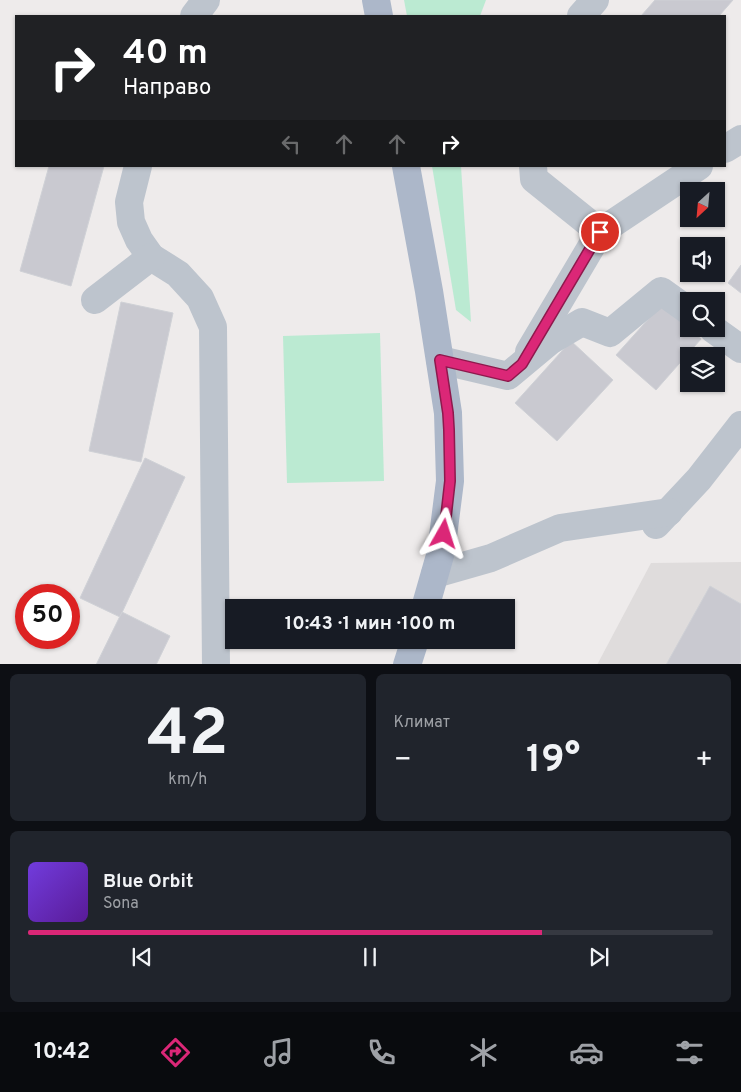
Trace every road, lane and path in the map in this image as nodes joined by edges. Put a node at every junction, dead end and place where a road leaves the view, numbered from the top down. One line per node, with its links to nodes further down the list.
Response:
1 (206, 0): 4 (street)
2 (376, 0): 5 (main road)
3 (596, 0): 6 (street)
4 (195, 15)
5 (379, 15)
6 (583, 15)
7 (741, 139): 8 (street)
8 (726, 148)
9 (138, 167): 14 (street)
10 (406, 167): 19 (main road)
11 (533, 167): 13 (street)
12 (698, 167): 13 (street)
13 (600, 232): 20 (street)
14 (151, 257): 15 (street); 25 (street)
15 (96, 300)
16 (680, 305): 20 (street)
17 (724, 337): 18 (street)
18 (741, 349)
19 (440, 360): 20 (street); 22 (main road)
20 (522, 364)
21 (741, 425): 22 (street)
22 (435, 574): 23 (main road)
23 (428, 599)
24 (412, 649): 26 (main road)
25 (216, 664)
26 (407, 664)

